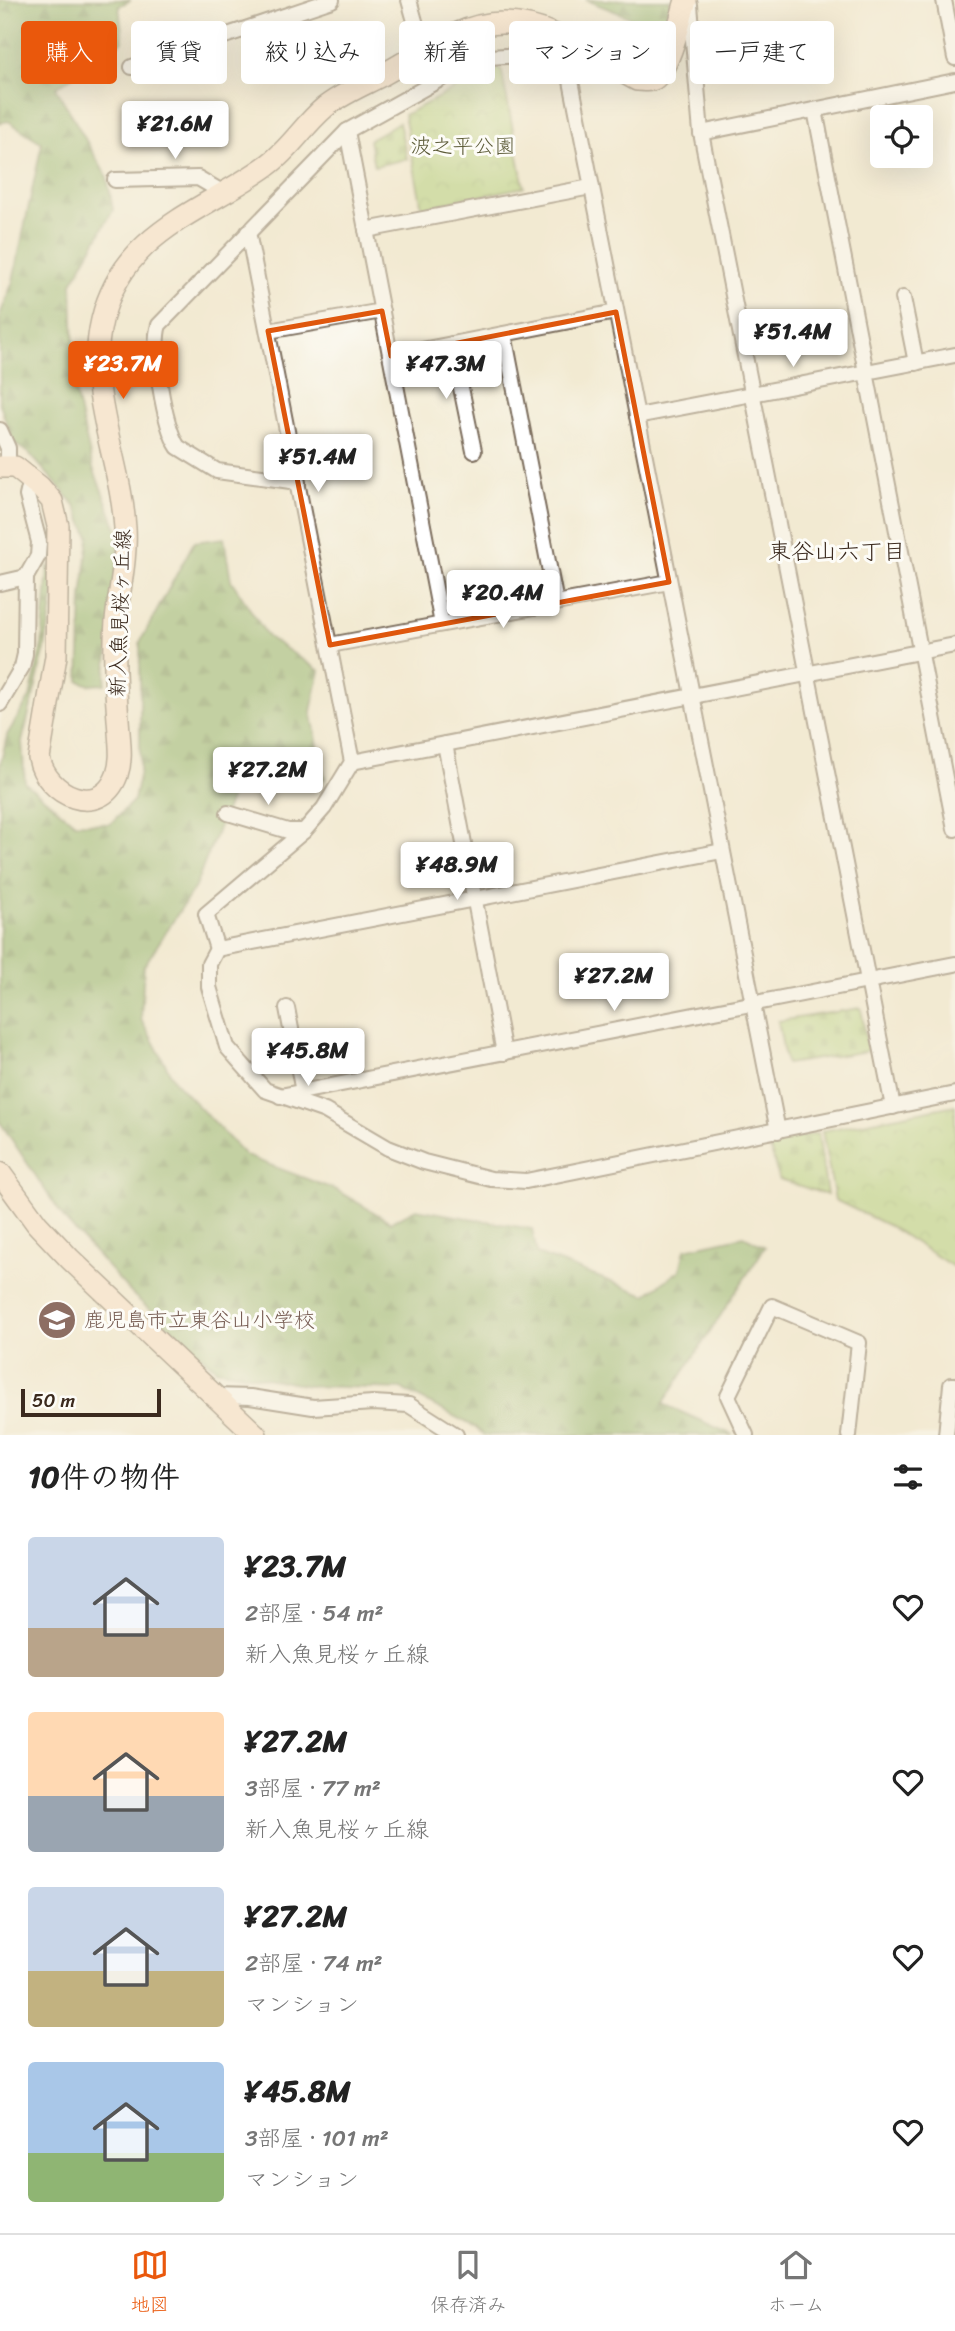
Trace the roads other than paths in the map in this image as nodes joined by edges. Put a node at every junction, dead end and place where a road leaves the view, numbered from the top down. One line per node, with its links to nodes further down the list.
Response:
1 (332, 0): 7 (street)
2 (409, 0): 5 (street)
3 (688, 0): 6 (street, 新入魚見桜ヶ丘線); 15 (street)
4 (944, 0): 9 (street)
5 (415, 21)
6 (676, 35)
7 (227, 36)
8 (509, 56): 14 (street)
9 (955, 58)
10 (399, 66): 18 (street, 新入魚見桜ヶ丘線)
11 (955, 81): 13 (street)
12 (571, 84): 17 (street)
13 (816, 110): 15 (street); 30 (street)
14 (347, 131): 19 (street); 20 (street)
15 (701, 133): 31 (street)
16 (115, 180): 18 (street)
17 (591, 187): 19 (street); 23 (street)
18 (222, 192): 36 (street, 新入魚見桜ヶ丘線)
19 (366, 230): 22 (street)
20 (248, 232): 24 (street); 37 (street)
21 (904, 298): 29 (street)
22 (382, 311): 24 (street); 28 (street)
23 (616, 312): 25 (street); 32 (street)
24 (268, 331): 37 (street)
25 (504, 334): 26 (street); 41 (street)
26 (452, 344): 28 (street); 34 (street)
27 (955, 355): 29 (street)
28 (391, 356): 42 (street)
29 (916, 363): 30 (street)
30 (866, 372): 31 (street); 45 (street)
31 (753, 394): 32 (street); 46 (street)
32 (636, 416): 39 (street)
33 (0, 430): 35 (street)
34 (474, 451)
35 (4, 466): 36 (street, 新入魚見桜ヶ丘線)
36 (32, 478): 38 (street)
37 (298, 482): 43 (street)
38 (26, 577): 40 (street); 48 (street)
39 (669, 582): 41 (street); 47 (street)
40 (0, 583)
41 (556, 603): 42 (street)
42 (442, 624): 43 (street)
43 (330, 645): 50 (street)
44 (955, 645): 45 (street)
45 (921, 652): 46 (street); 52 (street)
46 (808, 674): 47 (street); 58 (street)
47 (692, 696): 49 (street); 54 (street)
48 (2, 698)
49 (444, 744): 50 (street); 55 (street)
50 (352, 762): 53 (street)
51 (228, 813): 53 (street)
52 (955, 828)
53 (304, 831): 56 (street)
54 (722, 851): 55 (street); 59 (street)
55 (474, 899): 56 (street); 61 (street)
56 (217, 949): 64 (street)
57 (955, 964): 58 (street)
58 (868, 981): 59 (street); 65 (street)
59 (753, 1003): 61 (street); 66 (street)
60 (287, 1008): 62 (street)
61 (503, 1052): 62 (street)
62 (303, 1092): 64 (street)
63 (955, 1094): 65 (street)
64 (279, 1096): 66 (street)
65 (893, 1107): 66 (street)
66 (778, 1130)
67 (0, 1173): 69 (street)
68 (955, 1385): 74 (street)
69 (215, 1396): 70 (street); 71 (street)
70 (256, 1435)
71 (456, 1435)
72 (746, 1435): 73 (street)
73 (849, 1435)
74 (946, 1435)

